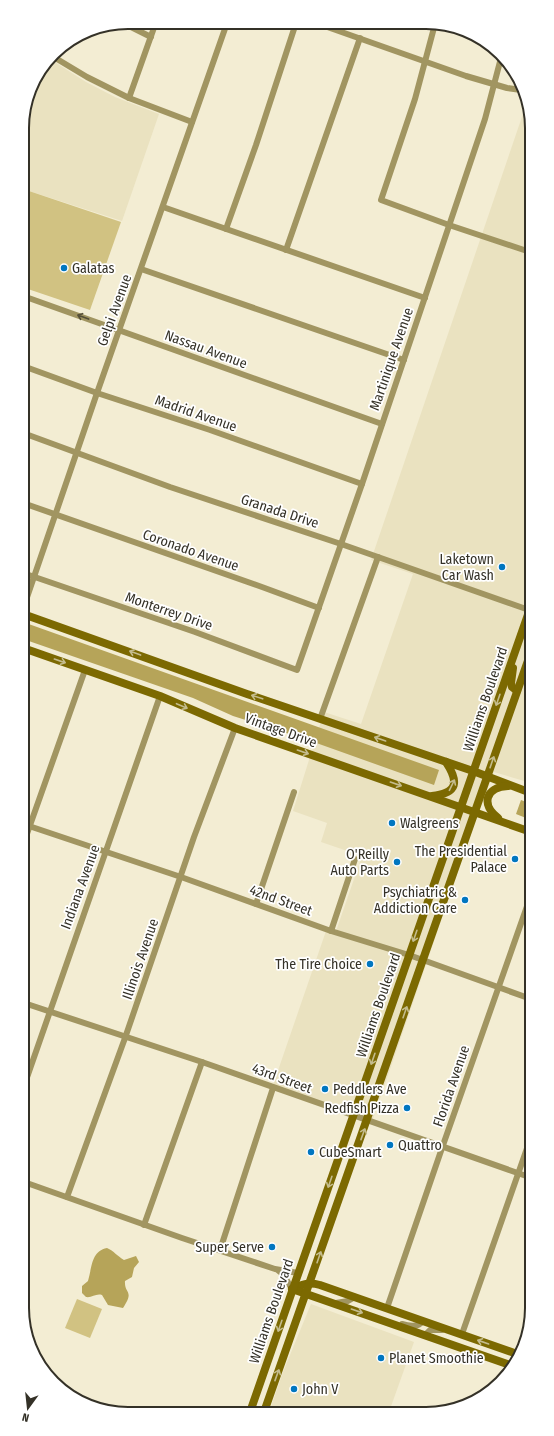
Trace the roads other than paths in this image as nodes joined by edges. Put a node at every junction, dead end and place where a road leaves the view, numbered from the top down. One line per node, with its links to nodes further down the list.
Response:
1 (136, 29): 7 (street)
2 (154, 29): 7 (street)
3 (225, 29): 15 (street, Gelpi Avenue)
4 (294, 29): 18 (street)
5 (334, 29): 8 (street)
6 (434, 30): 10 (street)
7 (151, 36): 14 (street)
8 (360, 38): 10 (street); 19 (street)
9 (57, 59): 14 (street)
10 (426, 61): 12 (street); 17 (street)
11 (500, 62): 12 (street, Martinique Avenue)
12 (493, 84): 13 (street); 17 (street, Martinique Avenue)
13 (517, 89)
14 (129, 98): 15 (street)
15 (192, 122): 16 (street, Gelpi Avenue)
16 (163, 207): 18 (street); 21 (street, Gelpi Avenue)
17 (449, 225): 20 (street); 23 (street, Martinique Avenue)
18 (226, 229): 19 (street)
19 (286, 250): 23 (street)
20 (525, 250)
21 (141, 269): 24 (street, Gelpi Avenue); 25 (street)
22 (29, 298): 24 (street, Nassau Avenue, one-way to 22)
23 (425, 298): 25 (street, Martinique Avenue)
24 (120, 331): 27 (street, Gelpi Avenue); 28 (street, Nassau Avenue)
25 (404, 360): 28 (street, Martinique Avenue)
26 (29, 368): 27 (street, Madrid Avenue)
27 (97, 393): 30 (street, Gelpi Avenue); 31 (street, Madrid Avenue)
28 (382, 424): 31 (street, Martinique Avenue)
29 (29, 435): 30 (street, Granada Drive)
30 (76, 453): 33 (street, Gelpi Avenue); 34 (street, Granada Drive)
31 (362, 484): 34 (street, Martinique Avenue)
32 (29, 505): 33 (street, Coronado Avenue)
33 (55, 514): 37 (street, Gelpi Avenue); 40 (street, Coronado Avenue)
34 (341, 544): 35 (street, Granada Drive); 40 (street, Martinique Avenue)
35 (378, 557): 39 (street, Granada Drive); 50 (street)
36 (29, 575): 37 (street, Monterrey Drive)
37 (33, 577): 38 (street, Gelpi Avenue); 47 (street, Monterrey Drive)
38 (29, 590)
39 (525, 607)
40 (319, 608): 47 (street, Martinique Avenue)
41 (29, 612): 50 (street, Vintage Drive, one-way to 41)
42 (525, 624): 43 (street, Williams Boulevard)
43 (518, 644): 48 (street); 53 (street, Williams Boulevard, one-way to 53)
44 (29, 650): 46 (street, Vintage Drive, one-way to 46)
45 (525, 669): 48 (street, Williams Boulevard)
46 (85, 670): 49 (street, Vintage Drive); 62 (street)
47 (297, 670)
48 (517, 691): 54 (street, Williams Boulevard, one-way to 48)
49 (160, 696): 51 (street, Vintage Drive, one-way to 51); 64 (street, Indiana Avenue)
50 (320, 719): 52 (street, Vintage Drive, one-way to 50)
51 (235, 728): 58 (street, Vintage Drive, one-way to 58); 66 (street, Illinois Avenue)
52 (446, 762): 53 (street, Vintage Drive); 58 (street, one-way to 52)
53 (473, 771): 54 (street, Vintage Drive); 59 (street, Williams Boulevard)
54 (487, 776): 55 (street, Vintage Drive); 60 (street, Williams Boulevard)
55 (511, 786): 56 (street, Vintage Drive); 61 (street)
56 (525, 791)
57 (294, 792): 67 (street)
58 (431, 796): 59 (street, Vintage Drive)
59 (460, 807): 60 (street, Vintage Drive); 70 (street, Williams Boulevard, one-way to 70)
60 (474, 812): 61 (street, Vintage Drive); 71 (street, Williams Boulevard)
61 (504, 822): 63 (street, Vintage Drive)
62 (30, 826): 64 (street, 42nd Street)
63 (525, 830)
64 (106, 852): 66 (street, 42nd Street); 75 (street, Indiana Avenue)
65 (355, 858): 69 (street)
66 (181, 877): 67 (street, 42nd Street); 76 (street, Illinois Avenue)
67 (256, 904): 69 (street, 42nd Street)
68 (525, 911): 72 (street, Florida Avenue)
69 (331, 931): 70 (street, 42nd Street)
70 (409, 955): 71 (street, 42nd Street); 80 (street, Williams Boulevard, one-way to 80)
71 (423, 961): 72 (street, 42nd Street); 81 (street, Williams Boulevard, one-way to 71)
72 (498, 988): 73 (street, 42nd Street); 82 (street, Florida Avenue)
73 (525, 997)
74 (29, 1005): 75 (street, 43rd Street)
75 (49, 1012): 76 (street, 43rd Street); 78 (street, Indiana Avenue)
76 (125, 1038): 77 (street, 43rd Street); 87 (street, Illinois Avenue)
77 (202, 1062): 79 (street, 43rd Street); 88 (street)
78 (29, 1071)
79 (273, 1088): 80 (street, 43rd Street); 89 (street)
80 (353, 1116): 81 (street, 43rd Street); 91 (street, Williams Boulevard, one-way to 91)
81 (367, 1121): 82 (street, 43rd Street); 92 (street, Williams Boulevard, one-way to 81)
82 (442, 1148): 84 (street, 43rd Street); 97 (street, Florida Avenue)
83 (525, 1154): 84 (street)
84 (518, 1174): 85 (street, 43rd Street); 100 (street)
85 (525, 1176)
86 (29, 1184): 87 (street)
87 (67, 1197): 88 (street)
88 (144, 1225): 89 (street)
89 (220, 1250): 90 (street)
90 (275, 1269): 91 (street); 93 (street)
91 (298, 1272): 92 (street); 93 (street, Williams Boulevard)
92 (306, 1283): 93 (street); 94 (street, Williams Boulevard); 95 (street)
93 (292, 1289): 94 (street); 104 (street, Williams Boulevard, one-way to 104)
94 (306, 1294): 96 (street); 105 (street, Williams Boulevard, one-way to 94)
95 (355, 1297): 96 (street); 97 (street)
96 (328, 1302): 99 (street, one-way to 99)
97 (387, 1308): 98 (street)
98 (423, 1320): 99 (street); 100 (street)
99 (386, 1322): 101 (street)
100 (459, 1333): 101 (street); 102 (street, one-way to 100)
101 (425, 1335): 103 (street)
102 (514, 1353)
103 (507, 1364)
104 (252, 1407)
105 (266, 1407)

